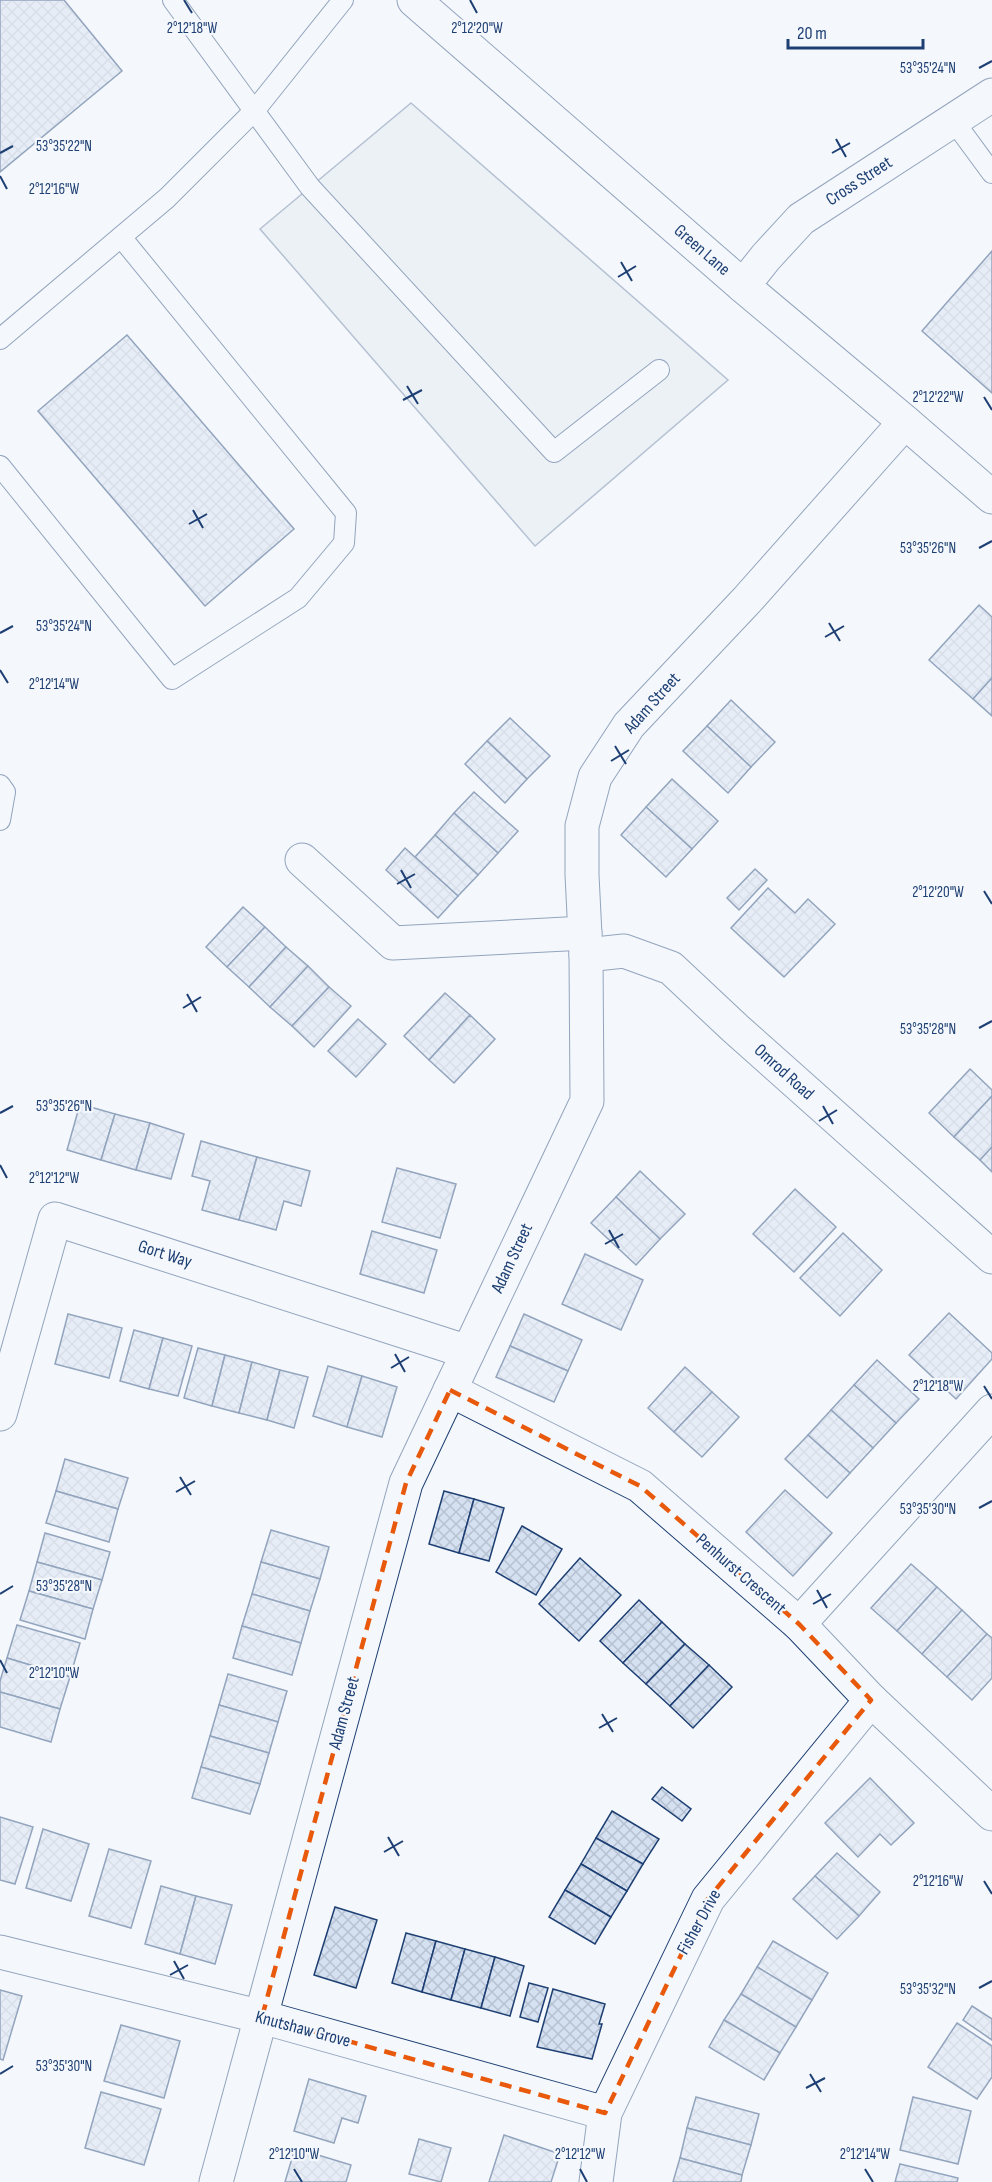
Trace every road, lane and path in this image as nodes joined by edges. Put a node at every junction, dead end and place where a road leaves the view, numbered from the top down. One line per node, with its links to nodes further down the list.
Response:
1 (173, 0): 5 (lane)
2 (344, 0): 5 (lane)
3 (414, 0): 9 (street, Green Lane)
4 (992, 95): 6 (street, Cross Street)
5 (255, 110): 8 (lane); 11 (lane)
6 (953, 120): 7 (lane); 9 (street, Cross Street)
7 (992, 173)
8 (121, 237): 10 (lane); 13 (lane)
9 (743, 286): 12 (street, Green Lane)
10 (0, 339)
11 (659, 370)
12 (905, 422): 14 (street, Green Lane); 18 (street, Adam Street)
13 (0, 466)
14 (992, 497)
15 (0, 785): 16 (lane)
16 (0, 820)
17 (302, 860): 18 (street, Omrod Road)
18 (585, 944): 19 (street, Omrod Road); 20 (street, Adam Street)
19 (992, 1257)
20 (468, 1352): 21 (street, Adam Street); 23 (street, Gort Way)
21 (450, 1390): 24 (street, Penhurst Crescent); 28 (street, Adam Street)
22 (992, 1411): 24 (street)
23 (0, 1414)
24 (799, 1624): 25 (street, Penhurst Crescent)
25 (871, 1700): 26 (street, Penhurst Crescent); 29 (street, Fisher Drive)
26 (992, 1814)
27 (0, 1952): 28 (street, Knutshaw Grove)
28 (262, 2017): 29 (street, Knutshaw Grove); 30 (street, Adam Street)
29 (605, 2113): 31 (street, Fisher Drive)
30 (216, 2182)
31 (596, 2182)

